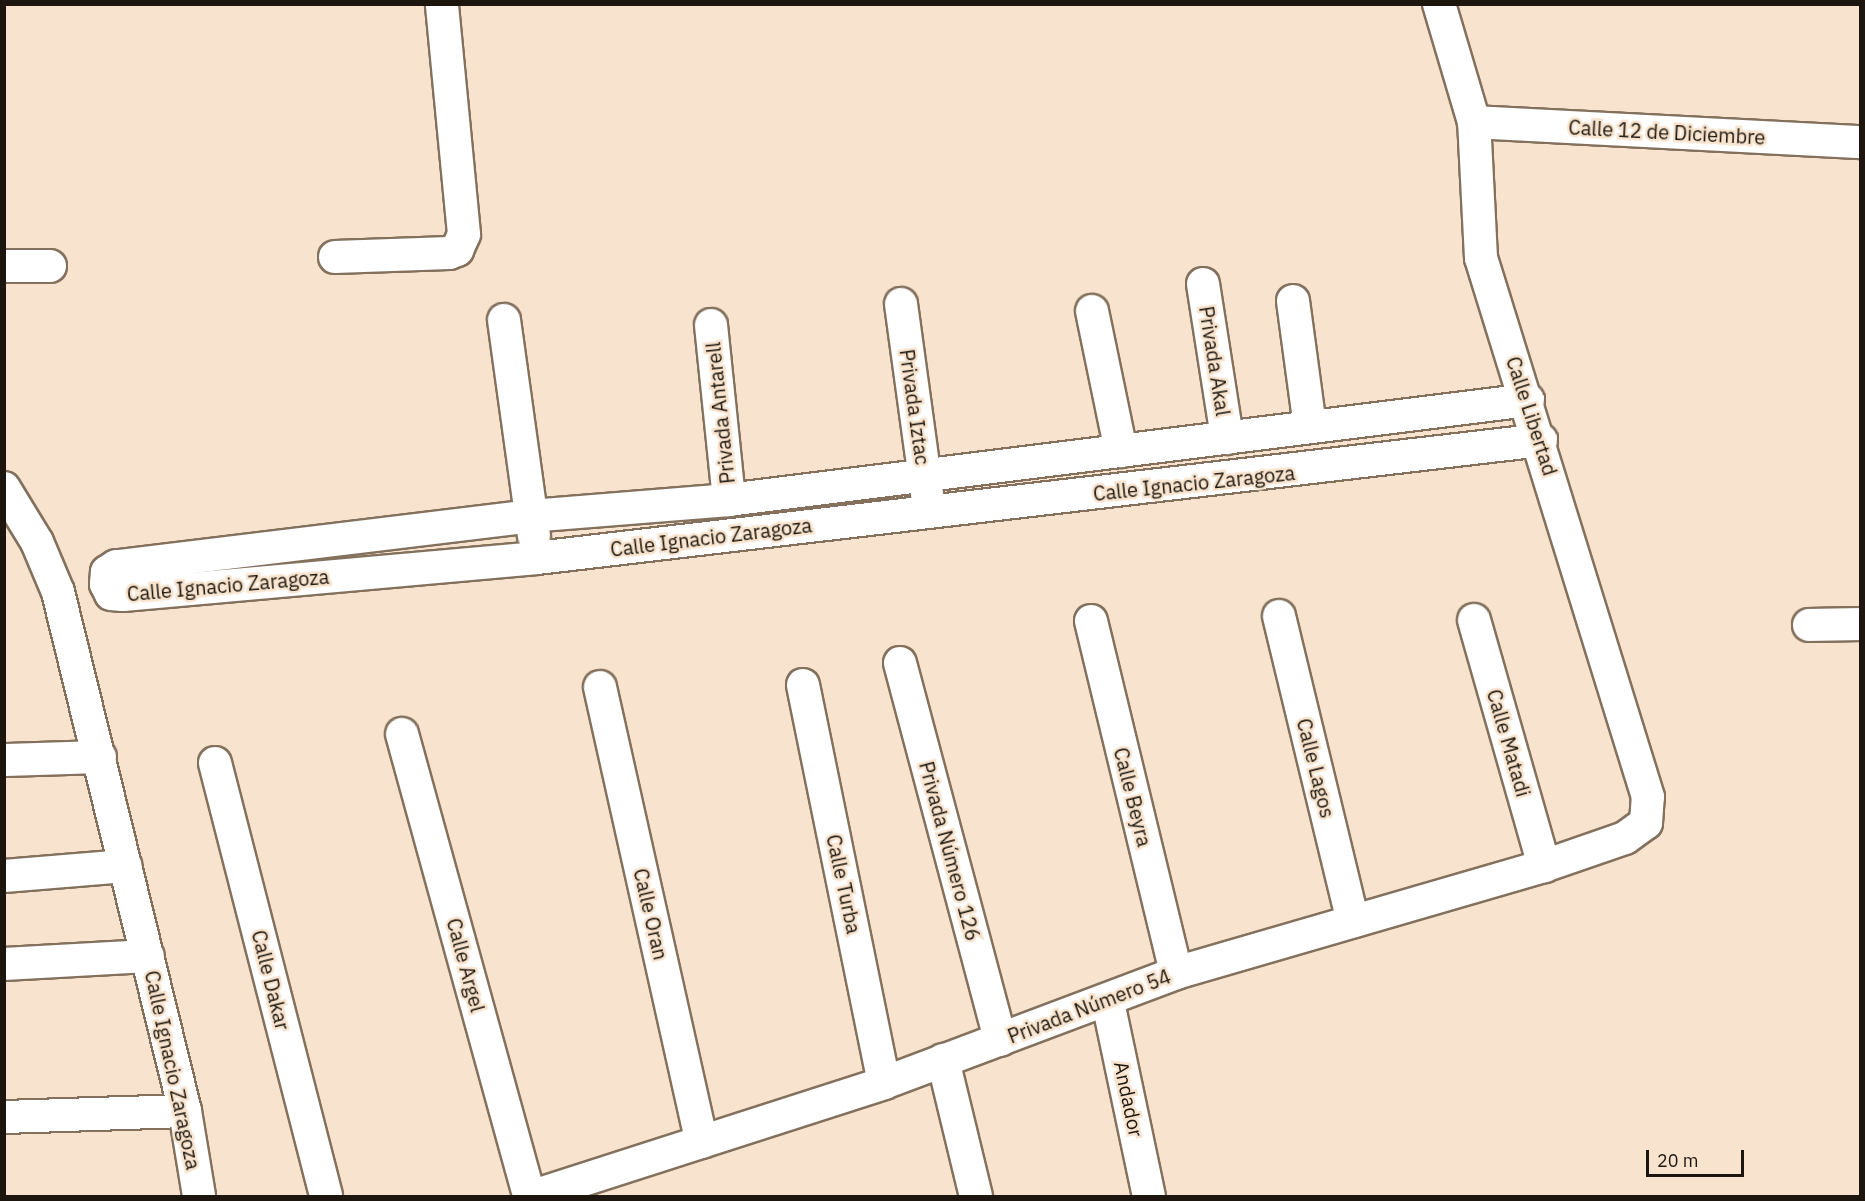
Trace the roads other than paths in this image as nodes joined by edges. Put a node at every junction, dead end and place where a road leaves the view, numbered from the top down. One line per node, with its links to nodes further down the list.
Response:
1 (442, 4): 5 (street)
2 (1439, 4): 3 (street, Calle Libertad)
3 (1474, 122): 4 (street, Calle 12 de Diciembre); 14 (street, Calle Libertad)
4 (1860, 142)
5 (335, 257)
6 (4, 266): 7 (street)
7 (50, 266)
8 (1203, 285): 17 (street, Privada Akal)
9 (1293, 301): 16 (street)
10 (901, 304): 21 (street, Privada Iztac)
11 (1092, 311): 19 (street)
12 (504, 320): 25 (street)
13 (711, 326): 23 (street, Privada Antarell)
14 (1528, 400): 15 (street, Calle Ignacio Zaragoza); 18 (street, Calle Libertad)
15 (1424, 412): 16 (street, Calle Ignacio Zaragoza); 20 (street)
16 (1310, 427): 17 (street, Calle Ignacio Zaragoza)
17 (1227, 438): 19 (street, Calle Ignacio Zaragoza)
18 (1540, 440): 20 (street, Calle Ignacio Zaragoza); 39 (street, Calle Libertad)
19 (1121, 451): 21 (street, Calle Ignacio Zaragoza)
20 (1431, 454): 24 (street, Calle Ignacio Zaragoza)
21 (924, 475): 23 (street, Calle Ignacio Zaragoza); 24 (street, Privada Iztac)
22 (4, 488): 36 (street, Calle Ignacio Zaragoza)
23 (729, 500): 25 (street, Calle Ignacio Zaragoza)
24 (929, 511): 26 (street, Calle Ignacio Zaragoza)
25 (532, 516): 26 (street); 26 (street, Calle Ignacio Zaragoza)
26 (537, 558)
27 (1279, 616): 43 (street, Calle Lagos)
28 (1474, 620): 41 (street, Calle Matadi)
29 (1091, 621): 46 (street, Calle Beyra)
30 (1860, 624): 31 (street)
31 (1809, 625)
32 (900, 663): 48 (street, Privada Número 126)
33 (803, 685): 50 (street, Calle Turba)
34 (600, 687): 53 (street, Calle Oran)
35 (402, 734): 56 (street, Calle Argel)
36 (100, 757): 37 (street); 40 (street, Calle Ignacio Zaragoza)
37 (4, 760)
38 (215, 763): 55 (street, Calle Dakar)
39 (1646, 823): 41 (street, Privada Número 54)
40 (126, 866): 42 (street); 44 (street, Calle Ignacio Zaragoza)
41 (1544, 866): 43 (street, Privada Número 54)
42 (4, 876)
43 (1353, 921): 46 (street, Privada Número 54)
44 (148, 956): 45 (street); 51 (street, Calle Ignacio Zaragoza)
45 (4, 964)
46 (1176, 973): 47 (street, Privada Número 54)
47 (1108, 1002): 48 (street, Privada Número 54); 58 (street, Andador)
48 (1000, 1040): 49 (street, Privada Número 54)
49 (943, 1060): 50 (street, Privada Número 54); 57 (street)
50 (884, 1083): 53 (street, Privada Número 54)
51 (185, 1111): 52 (street); 54 (street, Calle Ignacio Zaragoza)
52 (4, 1117)
53 (702, 1142): 56 (street, Privada Número 54)
54 (200, 1197)
55 (326, 1197)
56 (531, 1197)
57 (976, 1197)
58 (1149, 1197)

